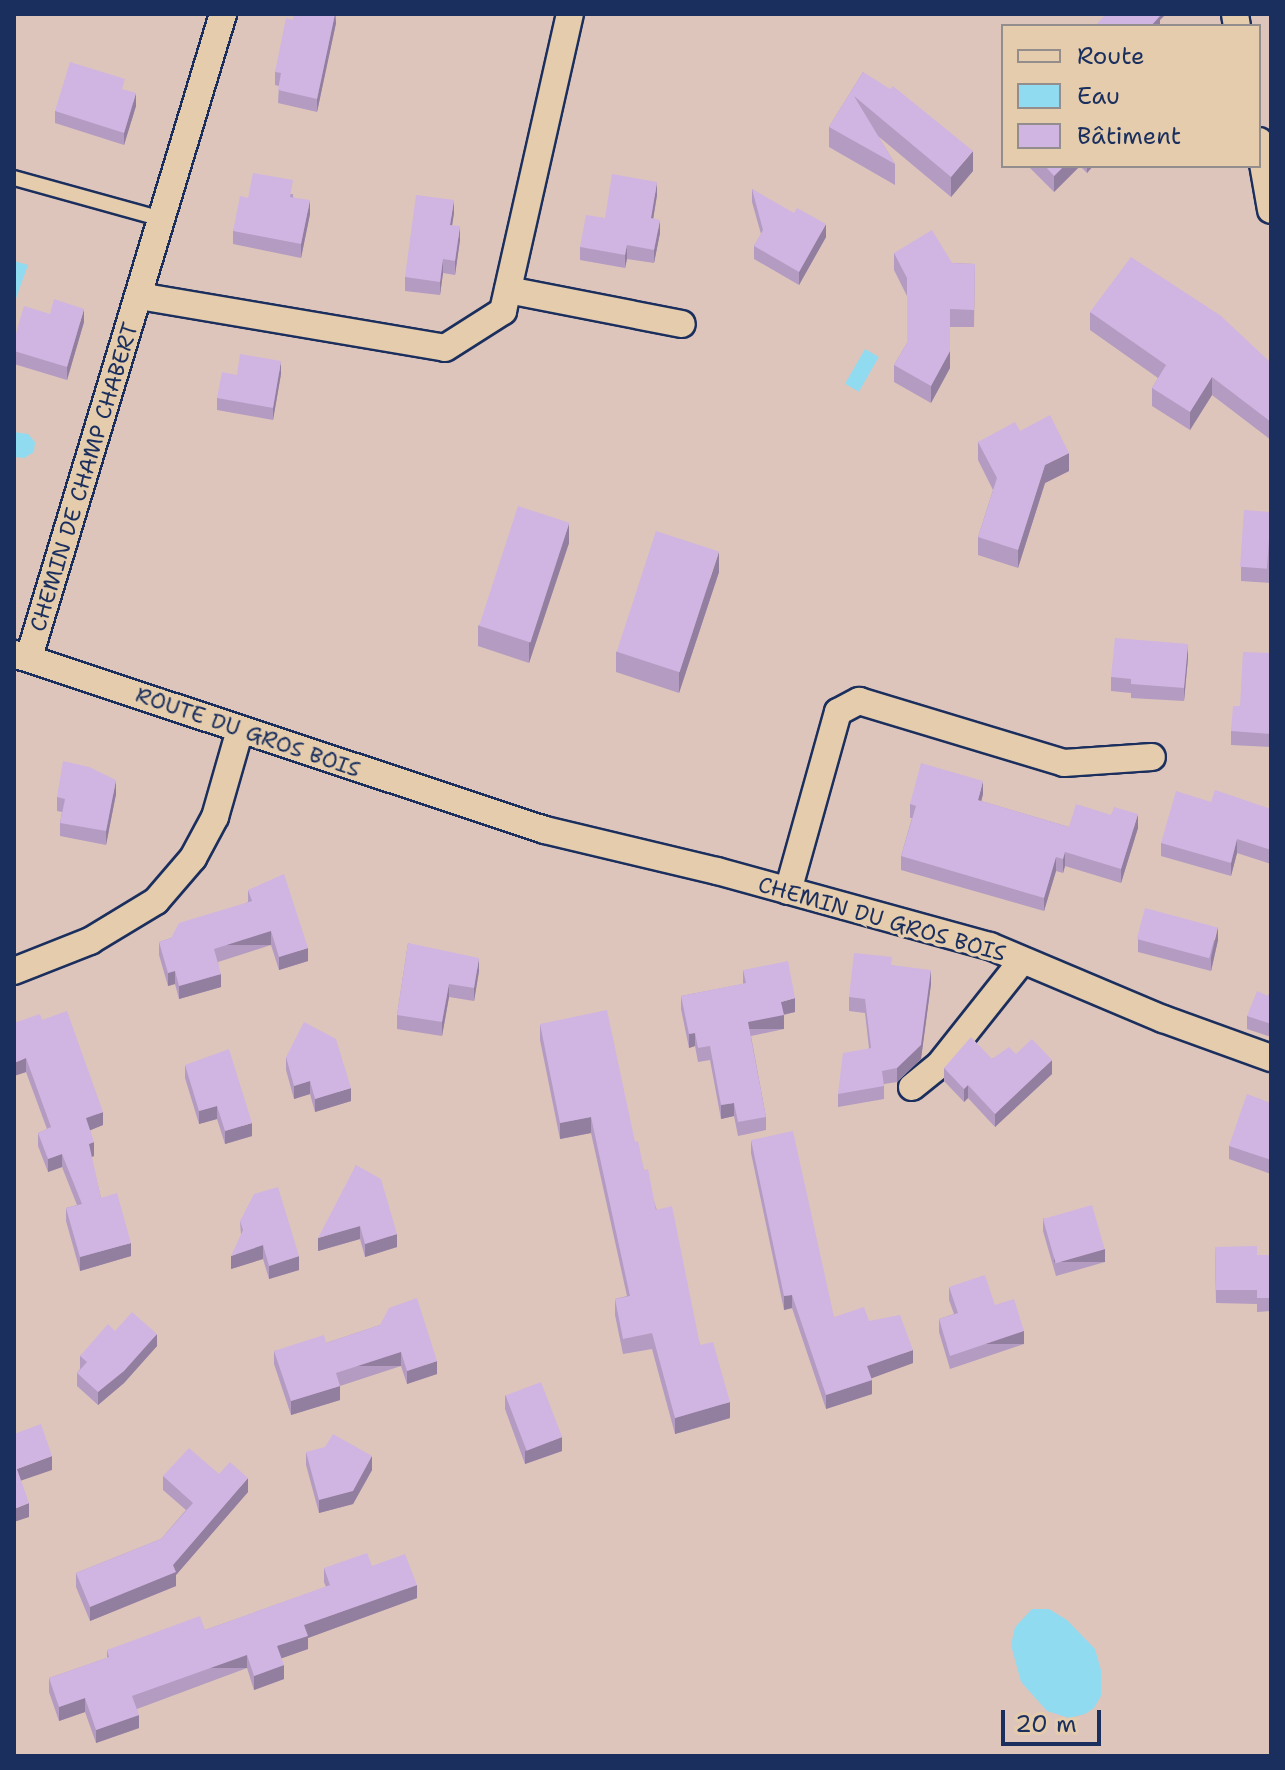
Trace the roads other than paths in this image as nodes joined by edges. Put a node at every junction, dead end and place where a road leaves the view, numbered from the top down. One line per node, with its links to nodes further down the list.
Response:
1 (223, 14): 6 (street, CHEMIN DE CHAMP CHABERT)
2 (570, 14): 7 (street, CHEMIN DE CHAMP CHABERT)
3 (1261, 152): 5 (street)
4 (14, 178): 6 (lane)
5 (1271, 210)
6 (162, 219): 8 (street, CHEMIN DE CHAMP CHABERT)
7 (508, 290): 8 (street, CHEMIN DE CHAMP CHABERT); 9 (street)
8 (139, 296): 10 (street, CHEMIN DE CHAMP CHABERT)
9 (682, 324)
10 (22, 656): 11 (street, ROUTE DU GROS BOIS)
11 (240, 730): 13 (street, ROUTE DU GROS BOIS); 16 (street)
12 (1152, 757): 14 (street)
13 (482, 811): 14 (street, CHEMIN DU GROS BOIS)
14 (788, 891): 15 (street, CHEMIN DU GROS BOIS)
15 (1022, 961): 17 (street, CHEMIN DU GROS BOIS); 18 (street)
16 (14, 971)
17 (1271, 1058)
18 (912, 1087)

